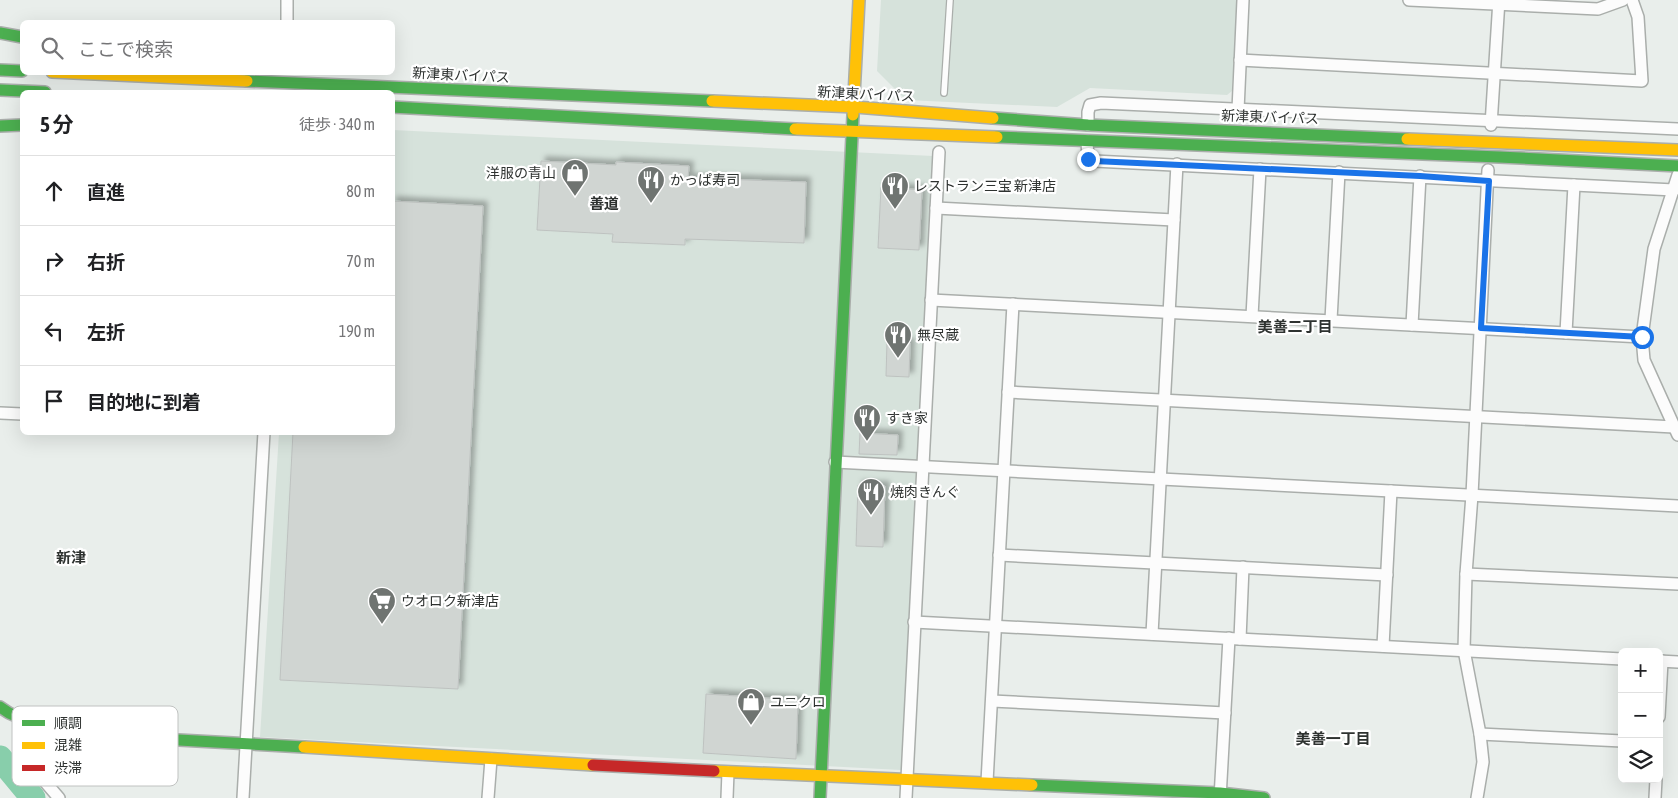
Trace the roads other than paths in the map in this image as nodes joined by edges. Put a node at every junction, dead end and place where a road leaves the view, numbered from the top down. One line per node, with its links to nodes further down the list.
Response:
1 (287, 0): 9 (street)
2 (859, 0): 22 (main road)
3 (950, 0): 21 (lane)
4 (1243, 0): 12 (street)
5 (1409, 0): 8 (street)
6 (1623, 0): 8 (street)
7 (1632, 0): 15 (street)
8 (1499, 2): 15 (street)
9 (287, 20)
10 (0, 33): 11 (main road)
11 (20, 37)
12 (1240, 60): 15 (street); 24 (street)
13 (0, 70): 14 (main road)
14 (20, 71)
15 (1495, 72): 25 (street)
16 (118, 75): 18 (main road, 新津東バイパス)
17 (260, 75): 18 (main road)
18 (318, 84): 22 (main road, 新津東バイパス)
19 (0, 90): 20 (main road)
20 (20, 91)
21 (944, 93)
22 (855, 108): 27 (main road, 新津東バイパス); 30 (main road)
23 (395, 109): 30 (main road)
24 (1238, 110): 25 (street); 27 (street)
25 (1491, 123): 29 (street)
26 (20, 125): 28 (main road)
27 (1088, 125): 32 (main road, 新津東バイパス)
28 (0, 126)
29 (1678, 129)
30 (854, 131): 31 (main road); 61 (main road)
31 (1087, 141): 34 (street); 35 (main road)
32 (1678, 150)
33 (939, 152): 43 (street)
34 (1177, 164): 36 (street); 44 (street)
35 (1678, 166)
36 (1260, 169): 37 (street); 48 (street)
37 (1339, 172): 40 (street); 49 (street)
38 (1489, 175): 40 (street); 41 (street); 51 (street)
39 (1678, 175): 42 (street)
40 (1420, 176): 50 (street)
41 (1574, 185): 42 (street); 52 (street)
42 (1674, 190): 53 (street)
43 (936, 208): 44 (street); 45 (street)
44 (1174, 220): 47 (street)
45 (931, 300): 46 (street); 62 (street)
46 (1012, 304): 47 (street); 54 (street)
47 (1169, 312): 48 (street); 55 (street)
48 (1252, 316): 49 (street)
49 (1331, 320): 50 (street)
50 (1412, 325): 51 (street)
51 (1481, 328): 52 (street); 58 (street)
52 (1566, 333): 53 (street)
53 (1642, 337): 59 (street)
54 (1008, 392): 55 (street); 63 (street)
55 (1165, 400): 58 (street); 64 (street)
56 (0, 413): 57 (street)
57 (20, 414)
58 (1476, 416): 59 (street); 66 (street)
59 (1676, 431)
60 (264, 435): 90 (street)
61 (835, 462): 62 (street); 93 (main road)
62 (922, 466): 63 (street); 74 (street)
63 (1004, 471): 64 (street); 68 (street)
64 (1160, 479): 65 (street); 69 (street)
65 (1391, 491): 66 (street); 72 (street)
66 (1472, 495): 67 (street); 71 (street)
67 (1678, 506)
68 (999, 555): 69 (street); 75 (street)
69 (1156, 563): 70 (street); 76 (street)
70 (1243, 567): 72 (street); 77 (street)
71 (1466, 574): 73 (street); 79 (street)
72 (1387, 575): 78 (street)
73 (1678, 584)
74 (914, 622): 75 (street); 94 (street)
75 (996, 626): 76 (street); 83 (street)
76 (1152, 634): 77 (street)
77 (1234, 638): 78 (street); 86 (street)
78 (1383, 646): 79 (street)
79 (1464, 650): 80 (street); 87 (street)
80 (1618, 659)
81 (1663, 661): 82 (street)
82 (1678, 662)
83 (992, 700): 86 (street); 95 (street)
84 (0, 706): 85 (main road)
85 (12, 713)
86 (1225, 713): 98 (street)
87 (1480, 734): 89 (street); 106 (street)
88 (178, 739): 90 (main road)
89 (1618, 741)
90 (245, 742): 91 (main road); 100 (street)
91 (491, 759): 92 (main road); 101 (street)
92 (728, 772): 93 (main road); 102 (street)
93 (821, 776): 94 (main road); 103 (main road)
94 (907, 780): 95 (main road); 104 (street)
95 (987, 782): 98 (main road)
96 (1656, 783): 107 (street)
97 (49, 786): 99 (street)
98 (1220, 796): 105 (main road)
99 (59, 798)
100 (243, 798)
101 (488, 798)
102 (727, 798)
103 (820, 798)
104 (906, 798)
105 (1264, 798)
106 (1477, 798)
107 (1655, 798)

